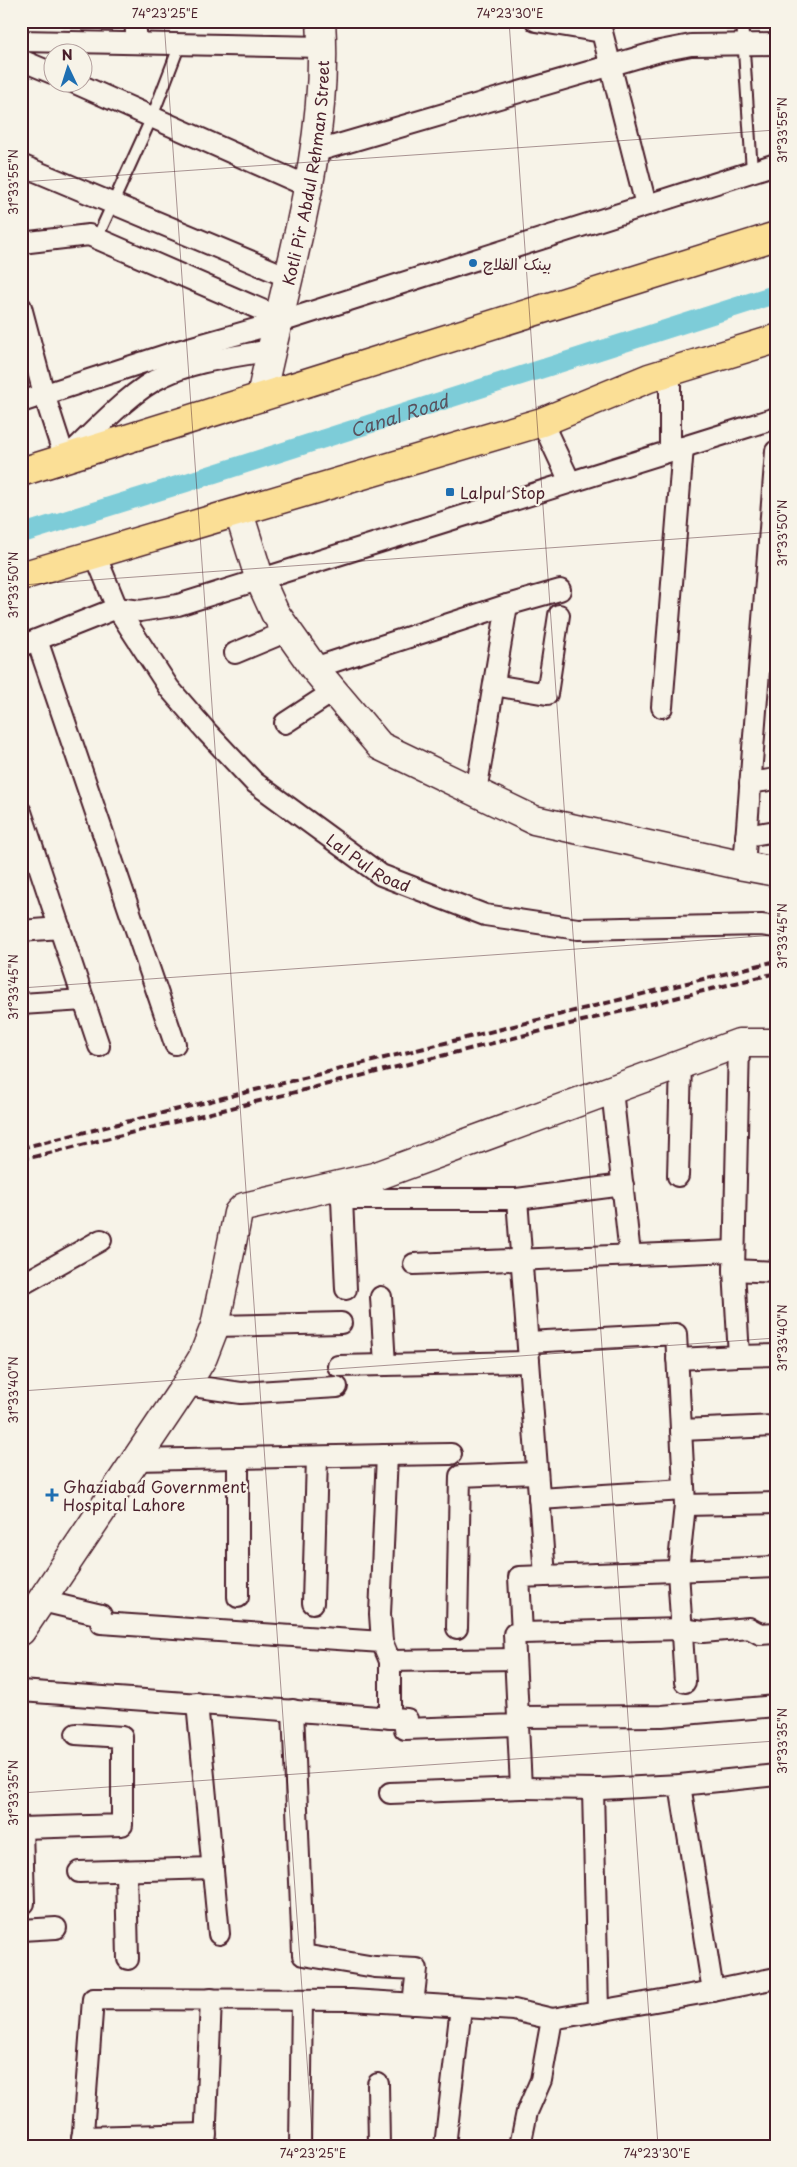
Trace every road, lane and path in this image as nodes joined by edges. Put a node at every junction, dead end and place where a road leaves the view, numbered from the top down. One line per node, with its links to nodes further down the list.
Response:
1 (135, 21): 6 (street)
2 (536, 21): 11 (street)
3 (742, 21): 8 (lane)
4 (322, 34): 7 (street); 15 (street, Kotli Pir Abdul Rehman Street)
5 (21, 41): 6 (street)
6 (137, 43): 7 (street)
7 (180, 44): 14 (lane)
8 (743, 44): 9 (street); 11 (street); 18 (lane)
9 (776, 44)
10 (21, 60): 12 (street)
11 (610, 65): 15 (street); 21 (street)
12 (42, 69)
13 (92, 91): 14 (street)
14 (152, 118): 19 (street); 20 (lane)
15 (314, 152): 19 (street, Kotli Pir Abdul Rehman Street)
16 (776, 164): 18 (street)
17 (21, 165): 20 (street)
18 (752, 171): 21 (street)
19 (307, 186): 25 (street, Kotli Pir Abdul Rehman Street)
20 (113, 204): 23 (lane); 25 (street)
21 (646, 205): 27 (street)
22 (776, 236): 32 (highway)
23 (98, 238): 24 (street); 27 (street)
24 (21, 243)
25 (288, 277): 27 (street, Kotli Pir Abdul Rehman Street)
26 (21, 307): 31 (street)
27 (277, 320): 29 (street, Kotli Pir Abdul Rehman Street); 31 (street)
28 (776, 339): 30 (highway)
29 (270, 350): 32 (street, Kotli Pir Abdul Rehman Street); 38 (street)
30 (670, 372): 35 (highway); 36 (street)
31 (44, 394): 33 (street); 38 (street)
32 (260, 397): 38 (highway)
33 (21, 402)
34 (776, 418): 36 (street)
35 (542, 422): 40 (street); 41 (highway)
36 (677, 449): 40 (street); 55 (street)
37 (776, 452): 58 (street)
38 (64, 459): 39 (highway)
39 (21, 472)
40 (570, 482): 44 (street)
41 (239, 513): 42 (highway); 44 (street)
42 (96, 554): 43 (highway); 47 (street, Lal Pul Road)
43 (21, 576)
44 (260, 580): 47 (street); 49 (street)
45 (560, 590): 46 (street)
46 (507, 605): 52 (street); 53 (street)
47 (117, 608): 50 (street); 66 (street, Lal Pul Road)
48 (559, 615): 53 (street)
49 (288, 631): 51 (street); 52 (street)
50 (29, 644): 73 (street)
51 (236, 653)
52 (314, 668): 54 (street)
53 (494, 685): 59 (street)
54 (334, 691): 56 (street); 59 (street)
55 (662, 707)
56 (285, 723)
57 (776, 779): 58 (street)
58 (750, 783): 62 (street)
59 (476, 792): 64 (street)
60 (21, 812): 63 (street)
61 (776, 831): 62 (street)
62 (746, 836): 64 (street)
63 (26, 838): 67 (street)
64 (744, 866): 65 (street)
65 (776, 872)
66 (776, 927)
67 (60, 928): 68 (street); 69 (street)
68 (21, 931)
69 (84, 1000): 70 (street); 74 (street)
70 (21, 1004)
71 (739, 1043): 72 (street); 75 (street); 84 (street)
72 (776, 1043)
73 (175, 1044)
74 (99, 1046)
75 (681, 1064): 76 (street); 77 (street)
76 (612, 1090): 78 (street); 79 (street)
77 (678, 1176)
78 (622, 1185): 80 (street); 82 (street)
79 (338, 1194): 80 (street); 88 (street); 91 (street)
80 (517, 1199): 83 (street)
81 (102, 1240): 87 (street)
82 (630, 1255): 83 (street); 84 (street)
83 (521, 1259): 85 (street); 92 (street)
84 (734, 1261): 86 (street); 94 (street)
85 (414, 1264)
86 (776, 1272)
87 (21, 1285)
88 (346, 1289)
89 (381, 1297): 96 (street)
90 (341, 1323): 91 (street)
91 (215, 1326): 98 (street)
92 (528, 1352): 95 (street); 96 (street); 107 (street)
93 (776, 1355): 94 (street)
94 (739, 1356): 95 (street)
95 (677, 1359): 101 (street)
96 (385, 1365): 97 (street)
97 (338, 1366)
98 (186, 1385): 99 (street); 106 (street)
99 (337, 1387)
100 (776, 1426): 101 (street)
101 (681, 1430): 108 (street)
102 (451, 1454): 103 (street)
103 (384, 1456): 104 (street); 122 (street)
104 (317, 1457): 105 (street); 116 (street)
105 (238, 1458): 106 (street); 114 (street)
106 (135, 1460): 115 (street)
107 (537, 1473): 109 (street); 117 (street)
108 (684, 1498): 109 (street); 110 (street); 112 (street)
109 (539, 1499): 113 (street)
110 (776, 1503)
111 (776, 1567): 112 (street)
112 (678, 1571): 113 (street); 118 (street)
113 (545, 1576): 121 (street)
114 (238, 1597)
115 (42, 1601): 119 (street); 122 (street)
116 (313, 1603)
117 (457, 1628)
118 (682, 1629): 120 (street); 121 (street); 125 (street)
119 (21, 1631)
120 (776, 1633)
121 (522, 1634): 123 (street)
122 (382, 1642): 124 (street)
123 (515, 1659): 124 (street); 131 (street)
124 (390, 1662): 130 (street)
125 (685, 1682)
126 (21, 1691): 127 (street)
127 (197, 1703): 129 (street); 139 (street)
128 (776, 1706): 131 (street)
129 (293, 1710): 130 (street); 151 (street)
130 (390, 1718): 131 (street)
131 (518, 1721): 135 (street)
132 (76, 1734): 138 (street)
133 (776, 1775): 134 (street)
134 (680, 1785): 136 (street); 148 (street)
135 (521, 1788): 136 (street); 137 (street)
136 (593, 1789): 153 (street)
137 (390, 1793)
138 (22, 1828): 142 (street)
139 (213, 1868): 140 (street); 145 (street)
140 (126, 1871): 141 (street); 146 (street)
141 (79, 1872)
142 (24, 1904)
143 (56, 1928): 144 (street)
144 (21, 1930)
145 (219, 1934)
146 (128, 1958)
147 (776, 1978): 148 (street)
148 (713, 1991): 153 (street)
149 (211, 1999): 150 (street); 156 (street); 157 (street)
150 (302, 2000): 151 (street); 158 (street)
151 (413, 2004): 152 (street)
152 (461, 2007): 154 (street); 160 (street)
153 (598, 2011): 154 (street)
154 (552, 2019): 161 (street)
155 (378, 2084): 159 (street)
156 (206, 2140): 157 (street)
157 (82, 2141)
158 (300, 2146)
159 (379, 2146)
160 (445, 2146)
161 (520, 2146)

